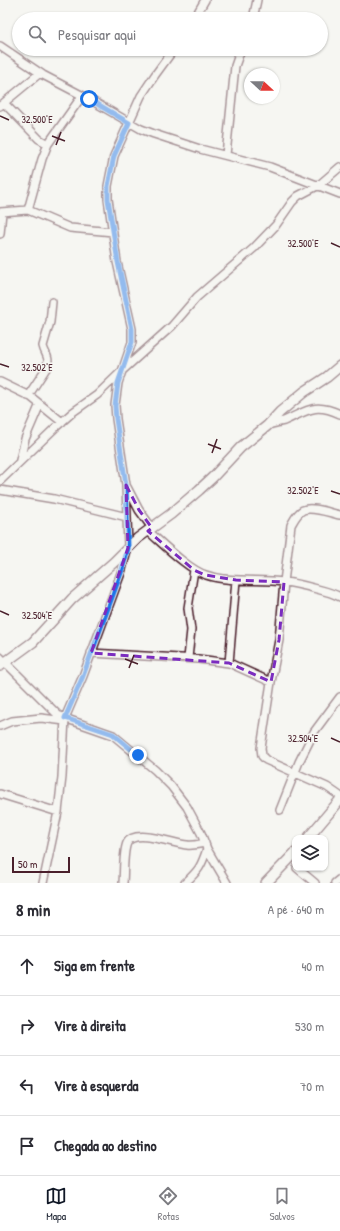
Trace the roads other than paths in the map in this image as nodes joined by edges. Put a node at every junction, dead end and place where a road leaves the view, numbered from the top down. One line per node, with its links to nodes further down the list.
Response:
1 (205, 0): 3 (street)
2 (257, 0): 4 (street)
3 (198, 12)
4 (254, 12)
5 (0, 46): 6 (street)
6 (12, 54)
7 (15, 56): 10 (street)
8 (169, 56): 13 (street)
9 (239, 56): 15 (street)
10 (40, 73): 11 (street); 12 (street)
11 (82, 96): 13 (street); 14 (street)
12 (2, 104): 14 (street)
13 (129, 123): 15 (street); 21 (street)
14 (48, 144): 19 (street)
15 (226, 155): 17 (street)
16 (340, 168): 17 (street)
17 (319, 185): 18 (street); 25 (street)
18 (340, 194)
19 (28, 210): 20 (street); 21 (street)
20 (1, 212): 22 (street)
21 (113, 232): 25 (street)
22 (0, 234)
23 (52, 302): 27 (street)
24 (340, 366): 31 (street)
25 (123, 370): 30 (street); 34 (street)
26 (0, 382): 27 (street)
27 (28, 396): 28 (street)
28 (40, 404): 30 (street); 32 (street)
29 (340, 414): 31 (street)
30 (62, 422): 32 (street)
31 (267, 426): 38 (street)
32 (20, 461): 33 (street)
33 (0, 481)
34 (126, 485): 37 (street); 38 (street)
35 (0, 490): 37 (street)
36 (340, 515): 42 (street)
37 (127, 517): 39 (street)
38 (150, 529): 39 (street); 40 (street)
39 (128, 548): 44 (street); 46 (street)
40 (194, 570): 41 (street); 45 (street)
41 (236, 580): 42 (street); 47 (street)
42 (284, 582): 43 (street); 48 (street)
43 (340, 597)
44 (91, 653): 45 (street); 50 (street)
45 (188, 658): 47 (street)
46 (2, 662): 50 (street)
47 (229, 663): 48 (street)
48 (271, 682): 52 (street)
49 (340, 697): 52 (street)
50 (65, 720): 51 (street); 57 (street); 59 (street)
51 (0, 726)
52 (295, 772): 54 (street); 56 (street)
53 (0, 794): 57 (street)
54 (340, 796)
55 (340, 800): 58 (street)
56 (280, 810)
57 (58, 812): 63 (street)
58 (311, 835)
59 (206, 846): 64 (street); 65 (street); 66 (street)
60 (292, 866): 67 (street)
61 (300, 871): 68 (street)
62 (340, 879): 69 (street)
63 (43, 883)
64 (123, 883)
65 (185, 883)
66 (227, 883)
67 (266, 883)
68 (315, 883)
69 (335, 883)

